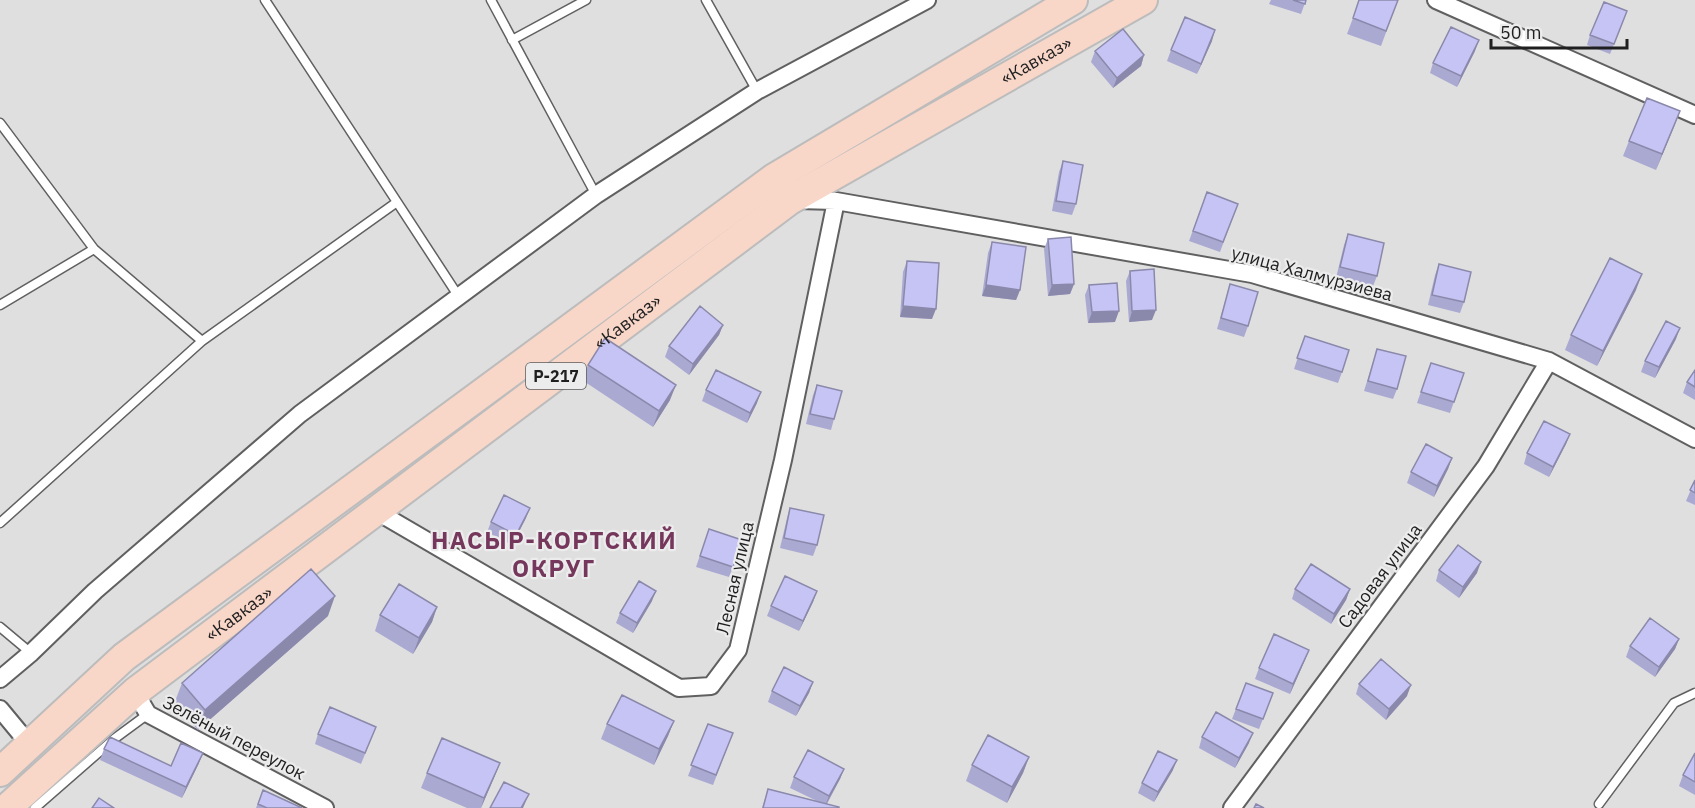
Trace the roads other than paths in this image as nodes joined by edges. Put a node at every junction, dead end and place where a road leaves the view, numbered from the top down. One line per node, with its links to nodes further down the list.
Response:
1 (265, 0): 16 (lane)
2 (491, 0): 9 (lane)
3 (586, 0): 9 (lane)
4 (706, 0): 10 (lane)
5 (927, 0): 10 (street)
6 (1073, 0): 31 (highway, «Кавказ» / Р-217)
7 (1143, 0): 14 (highway, «Кавказ» / Р-217)
8 (1436, 0): 11 (street)
9 (512, 40): 13 (lane)
10 (758, 91): 13 (street)
11 (1695, 115)
12 (0, 123): 17 (lane)
13 (596, 195): 18 (street)
14 (790, 200): 15 (street, улица Халмурзиева); 23 (highway, «Кавказ» / Р-217)
15 (836, 201): 21 (street, улица Халмурзиева); 23 (street, Лесная улица)
16 (397, 202): 18 (lane); 20 (lane)
17 (94, 249): 19 (lane); 20 (lane)
18 (459, 297): 26 (street)
19 (0, 305)
20 (202, 341): 24 (lane)
21 (1549, 361): 22 (street, улица Халмурзиева); 37 (street, Садовая улица)
22 (1695, 439)
23 (376, 510): 29 (highway, «Кавказ» / Р-217)
24 (0, 523)
25 (0, 627): 26 (lane)
26 (31, 653): 27 (street)
27 (0, 680)
28 (1695, 693): 33 (lane)
29 (141, 703): 34 (highway, «Кавказ» / Р-217); 35 (lane); 36 (street, Зелёный переулок)
30 (0, 709): 31 (street)
31 (29, 744): 32 (highway, «Кавказ» / Р-217)
32 (0, 772)
33 (1599, 804)
34 (7, 808)
35 (35, 808)
36 (325, 808)
37 (1232, 808)

